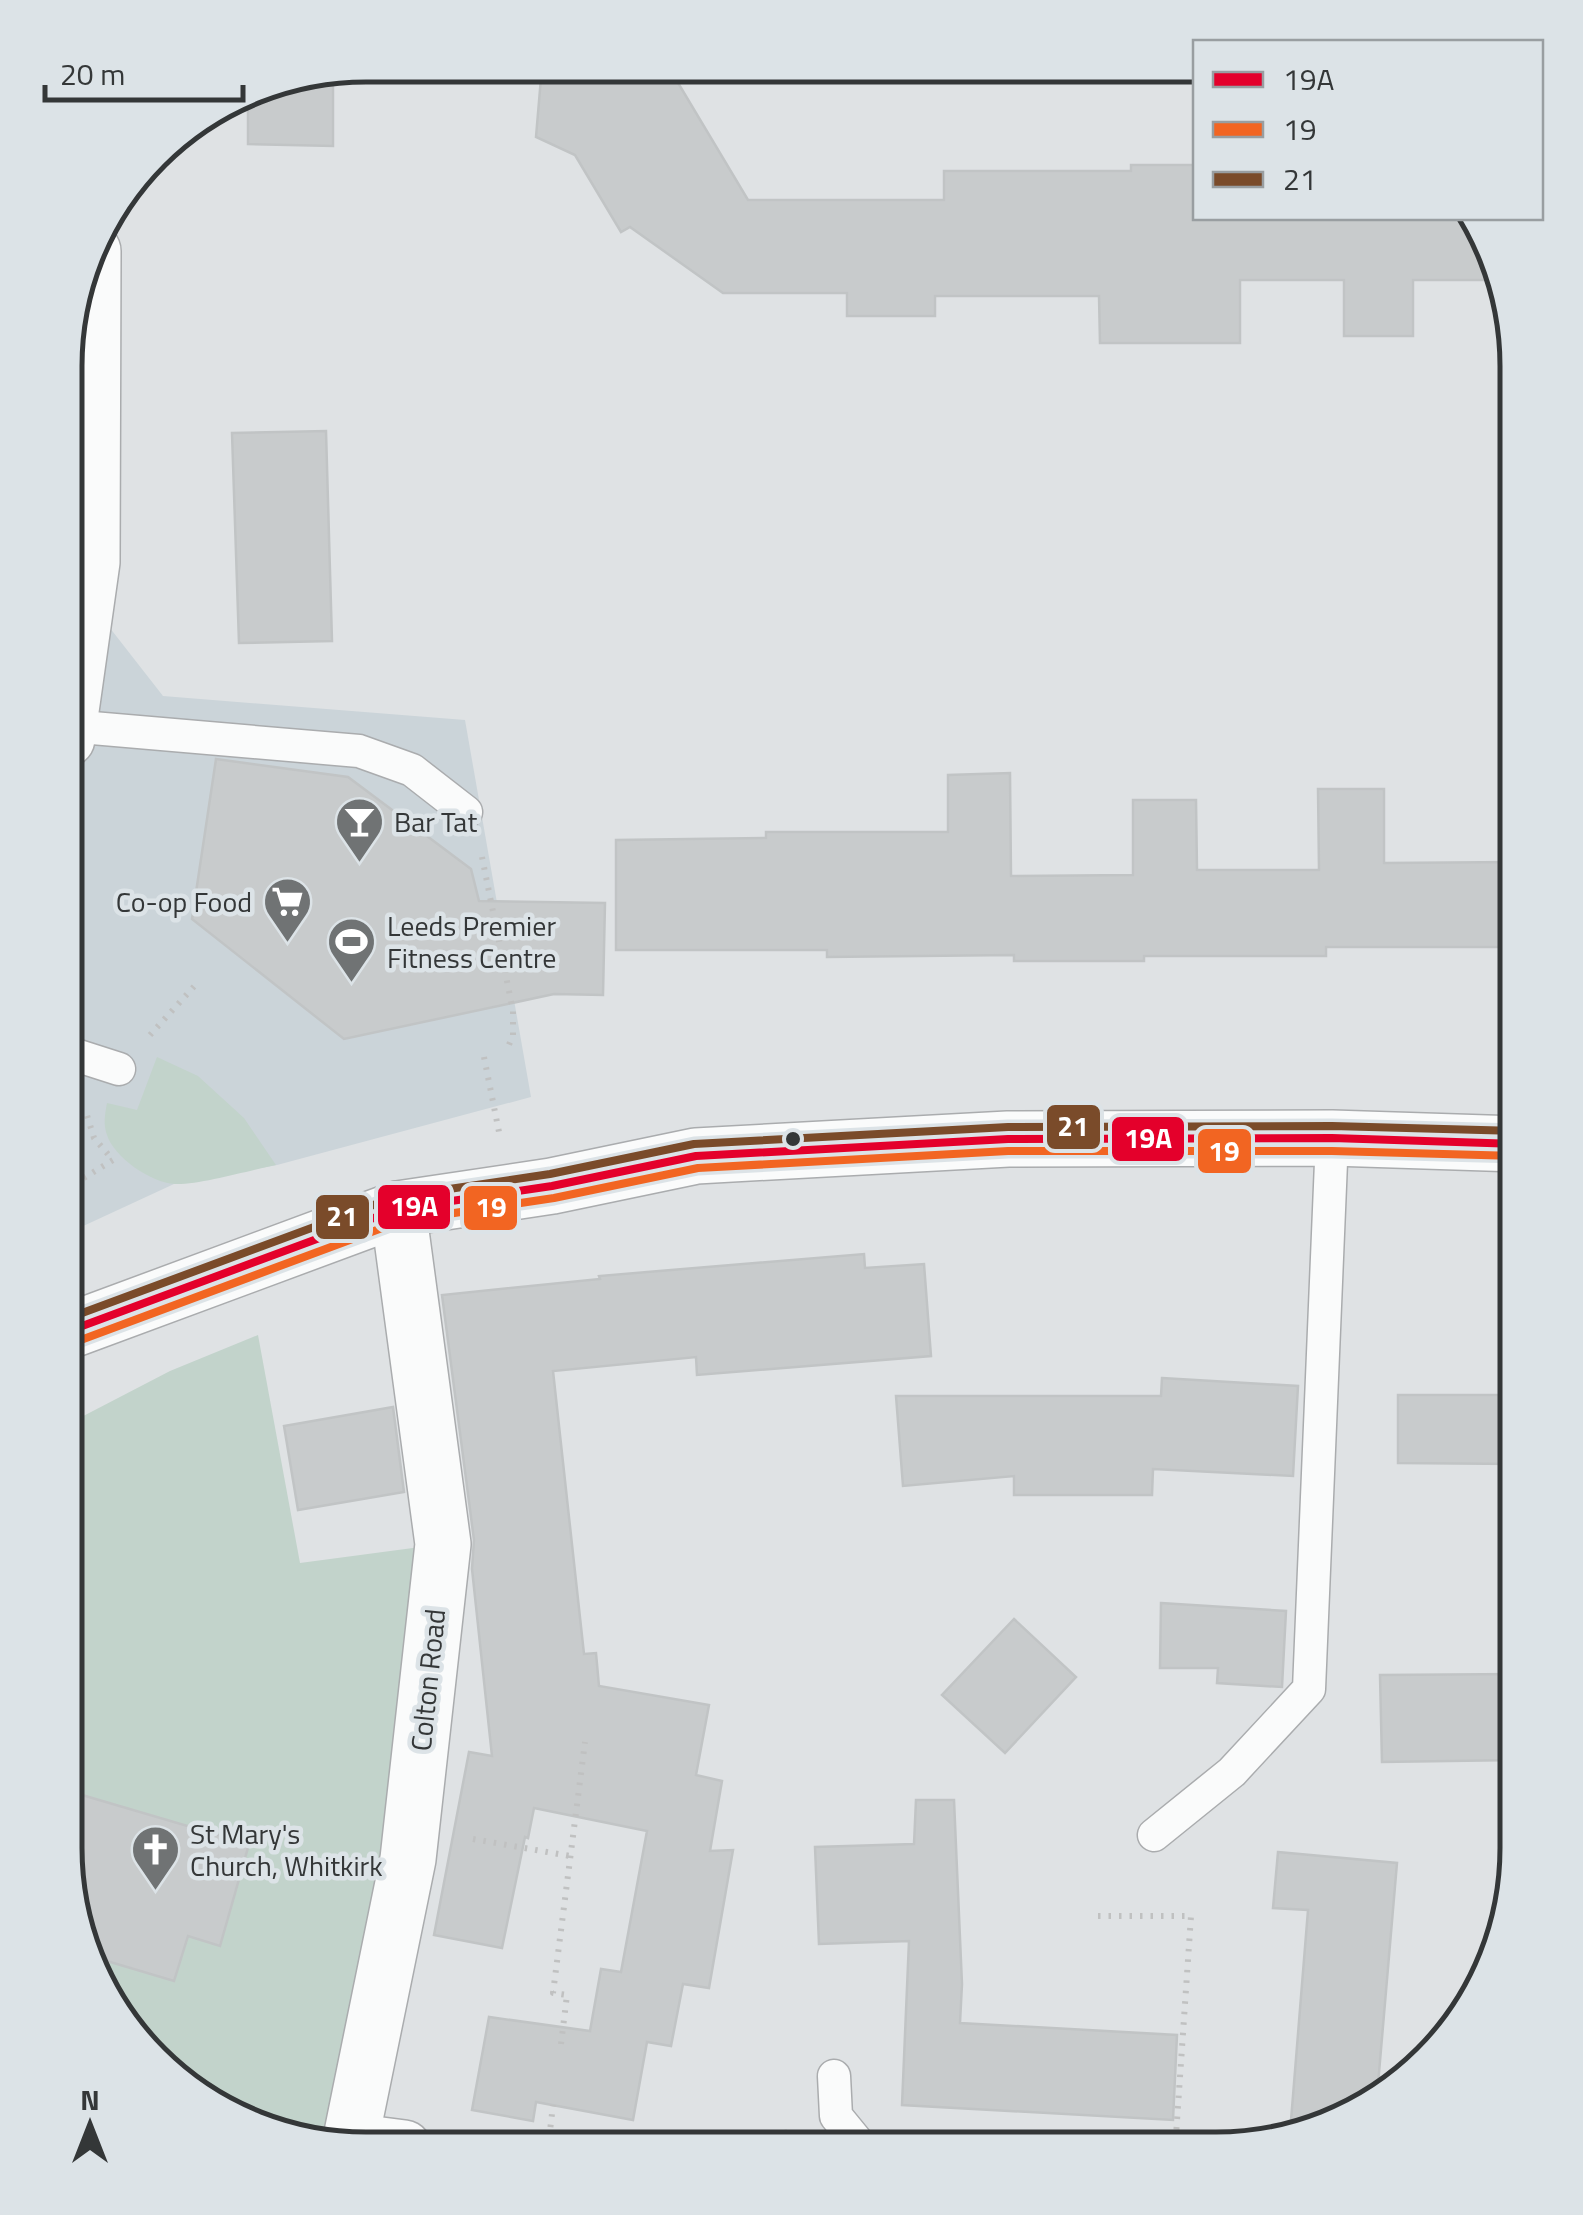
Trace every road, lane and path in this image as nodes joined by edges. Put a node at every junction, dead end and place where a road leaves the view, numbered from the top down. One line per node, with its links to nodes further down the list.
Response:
1 (93, 293): 2 (street)
2 (82, 633)
3 (82, 733): 4 (lane)
4 (466, 812): 6 (path)
5 (200, 981): 8 (path)
6 (506, 1052)
7 (82, 1057): 8 (lane)
8 (109, 1066): 11 (path)
9 (1332, 1138): 10 (street); 12 (street); 16 (lane)
10 (1500, 1143)
11 (82, 1179)
12 (398, 1209): 13 (street); 15 (street, Colton Road)
13 (82, 1312)
14 (584, 1742): 17 (path)
15 (412, 1828): 17 (path); 23 (street, Colton Road)
16 (1154, 1836)
17 (570, 1856): 19 (path)
18 (1098, 1916): 27 (path)
19 (561, 2044)
20 (834, 2076): 22 (lane)
21 (554, 2106): 24 (path)
22 (836, 2116): 25 (path); 26 (lane)
23 (352, 2131)
24 (550, 2132)
25 (788, 2132)
26 (849, 2132)
27 (1175, 2132)

